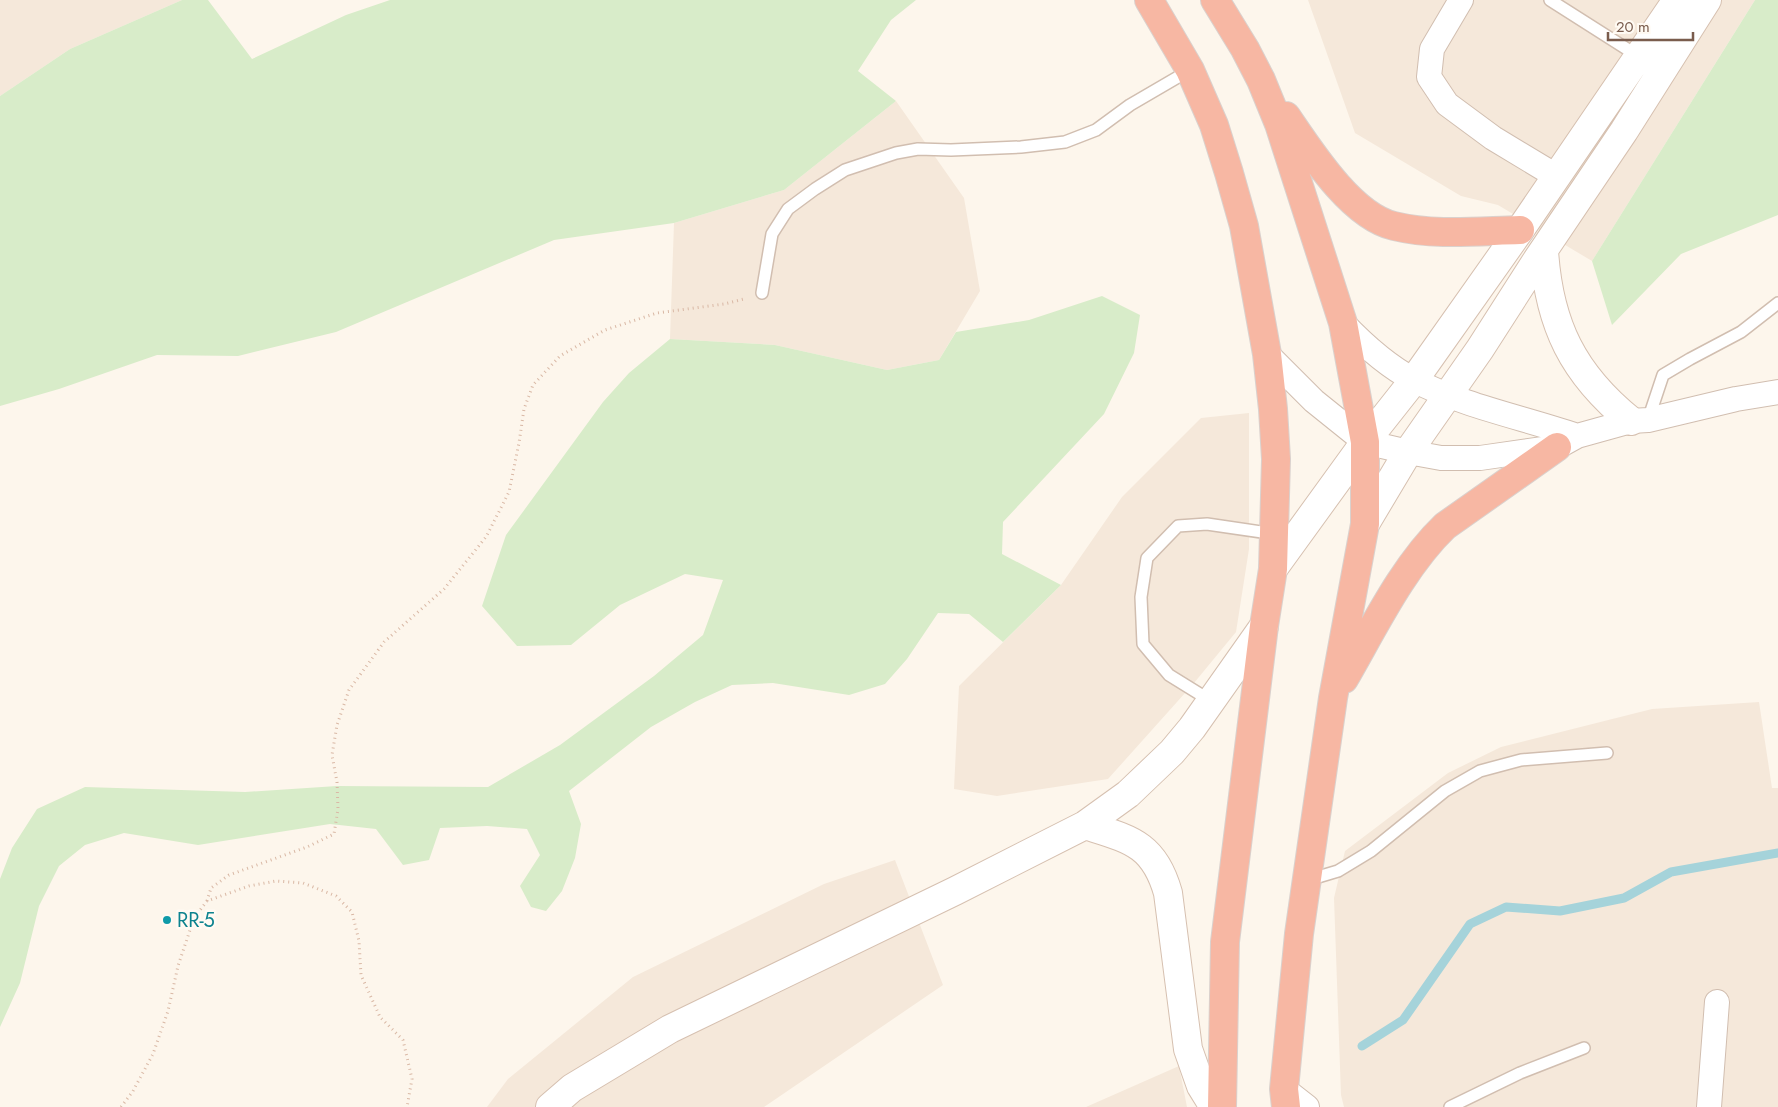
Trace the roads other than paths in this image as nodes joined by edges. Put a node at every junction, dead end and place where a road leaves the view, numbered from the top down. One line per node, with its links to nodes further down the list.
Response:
1 (1149, 0): 8 (highway)
2 (1215, 0): 9 (highway)
3 (1461, 0): 10 (street)
4 (1550, 0): 7 (lane)
5 (1677, 0): 7 (street)
6 (1707, 0): 12 (street)
7 (1638, 56): 10 (street)
8 (1190, 70): 13 (lane); 16 (highway)
9 (1261, 80): 11 (highway); 15 (highway)
10 (1556, 176): 11 (street)
11 (1520, 230): 17 (street)
12 (1544, 251): 19 (street); 20 (street)
13 (762, 293)
14 (1778, 303): 20 (lane)
15 (1343, 323): 17 (street); 22 (highway)
16 (1267, 354): 22 (street); 25 (highway)
17 (1414, 380): 19 (street); 22 (street)
18 (1778, 392): 20 (street)
19 (1448, 395): 21 (street); 23 (street)
20 (1640, 420): 21 (street)
21 (1567, 441): 23 (street); 28 (highway)
22 (1365, 442): 23 (street); 24 (highway); 26 (street)
23 (1408, 452): 24 (street)
24 (1365, 524): 28 (highway)
25 (1275, 534): 26 (highway); 29 (lane)
26 (1273, 569): 27 (highway)
27 (1264, 626): 29 (street); 38 (highway)
28 (1333, 698): 32 (highway)
29 (1210, 701): 31 (street)
30 (1607, 753): 32 (lane)
31 (1084, 825): 36 (street); 37 (street)
32 (1307, 881): 35 (highway)
33 (1717, 1002): 41 (street)
34 (1584, 1048): 40 (lane)
35 (1285, 1098): 39 (street)
36 (550, 1107)
37 (1214, 1107)
38 (1222, 1107)
39 (1307, 1107)
40 (1450, 1107)
41 (1709, 1107)

